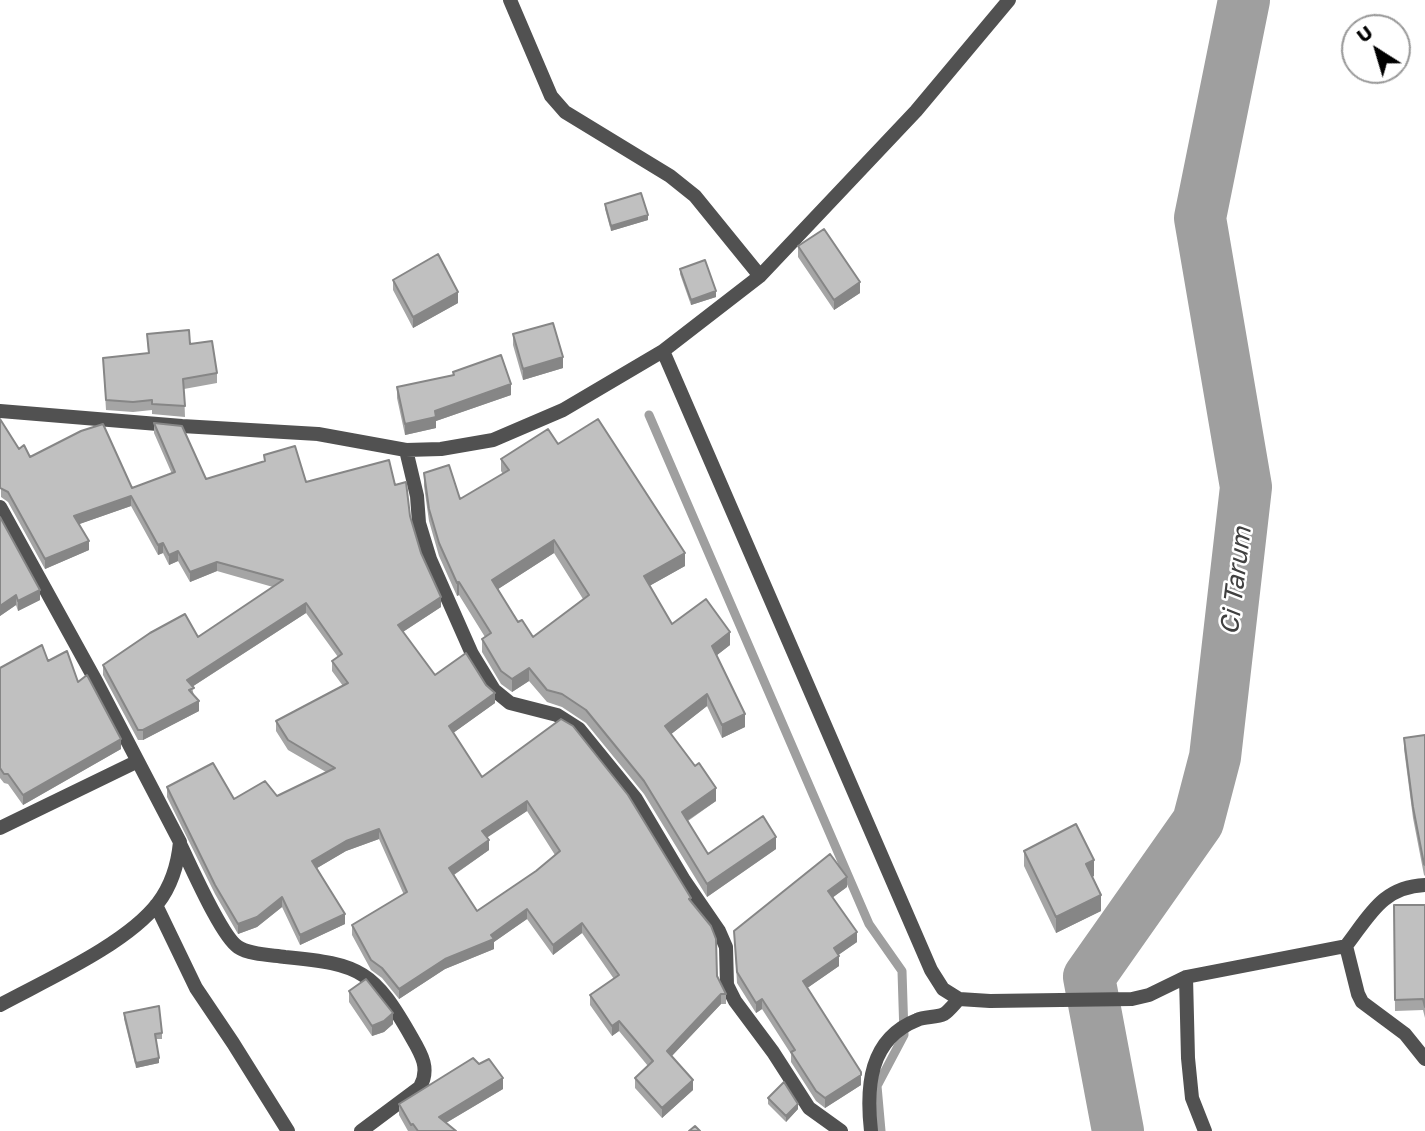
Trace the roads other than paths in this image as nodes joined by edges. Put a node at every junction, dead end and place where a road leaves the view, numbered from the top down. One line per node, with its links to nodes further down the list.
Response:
1 (510, 0): 3 (street)
2 (1009, 0): 3 (street)
3 (760, 276): 4 (street)
4 (663, 351): 6 (street); 15 (street)
5 (0, 411): 6 (street)
6 (406, 450): 20 (street)
7 (0, 507): 8 (street)
8 (136, 762): 9 (street); 10 (street)
9 (0, 828)
10 (180, 842): 12 (street); 19 (street)
11 (1425, 885): 13 (street)
12 (156, 905): 16 (street); 18 (street)
13 (1346, 946): 14 (street); 17 (street)
14 (1186, 977): 15 (street); 22 (street)
15 (959, 999): 21 (street)
16 (0, 1005)
17 (1425, 1059)
18 (288, 1131)
19 (360, 1131)
20 (841, 1131)
21 (871, 1131)
22 (1205, 1131)

